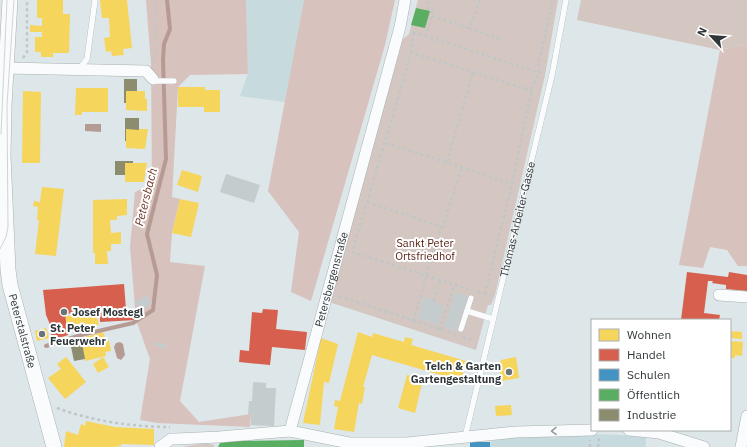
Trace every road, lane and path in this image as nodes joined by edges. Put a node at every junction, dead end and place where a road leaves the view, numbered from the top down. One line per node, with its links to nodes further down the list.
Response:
1 (10, 0): 16 (street, Peterstalstraße)
2 (27, 0): 15 (path)
3 (95, 0): 17 (lane)
4 (155, 0): 21 (path)
5 (405, 0): 55 (street, Petersbergenstraße)
6 (428, 0): 10 (path)
7 (480, 0): 11 (path)
8 (553, 0): 19 (path)
9 (566, 0): 46 (lane, Thomas-Arbeiter-Gasse)
10 (432, 16): 11 (path); 12 (path)
11 (469, 28): 13 (path)
12 (426, 37): 14 (path); 19 (path)
13 (502, 40)
14 (410, 52): 18 (path); 24 (path)
15 (24, 56)
16 (6, 68): 17 (street); 25 (street, Peterstalstraße)
17 (80, 68): 21 (street)
18 (473, 72): 23 (path); 26 (path)
19 (539, 73): 20 (path); 23 (path)
20 (545, 74)
21 (152, 76): 22 (lane)
22 (174, 81)
23 (532, 91): 28 (path)
24 (386, 143): 26 (path); 29 (path)
25 (2, 155): 31 (street, Peterstalstraße)
26 (447, 162): 27 (path)
27 (462, 167): 28 (path); 30 (path)
28 (512, 184): 40 (path)
29 (367, 202): 30 (path); 33 (path)
30 (441, 227): 36 (path)
31 (6, 228): 32 (street); 35 (street, Peterstalstraße)
32 (0, 243)
33 (352, 252): 34 (path); 36 (path)
34 (350, 260)
35 (4, 269): 58 (street, Peterstalstraße)
36 (426, 276): 37 (path); 47 (path)
37 (440, 280): 38 (path); 44 (path)
38 (454, 285): 42 (path); 49 (path)
39 (341, 290): 47 (path)
40 (484, 294)
41 (718, 295): 43 (street)
42 (471, 298): 45 (lane)
43 (747, 298)
44 (434, 301)
45 (467, 311): 46 (lane); 48 (lane)
46 (493, 319): 57 (lane, Thomas-Arbeiter-Gasse)
47 (413, 321): 49 (path)
48 (461, 329)
49 (440, 330): 50 (path)
50 (473, 340)
51 (54, 408): 53 (path)
52 (747, 416): 61 (street)
53 (174, 427)
54 (591, 430): 57 (street, one-way to 57)
55 (290, 431): 57 (street); 59 (street)
56 (639, 431): 60 (street)
57 (465, 437)
58 (54, 447)
59 (160, 447)
60 (704, 447)
61 (741, 447)

